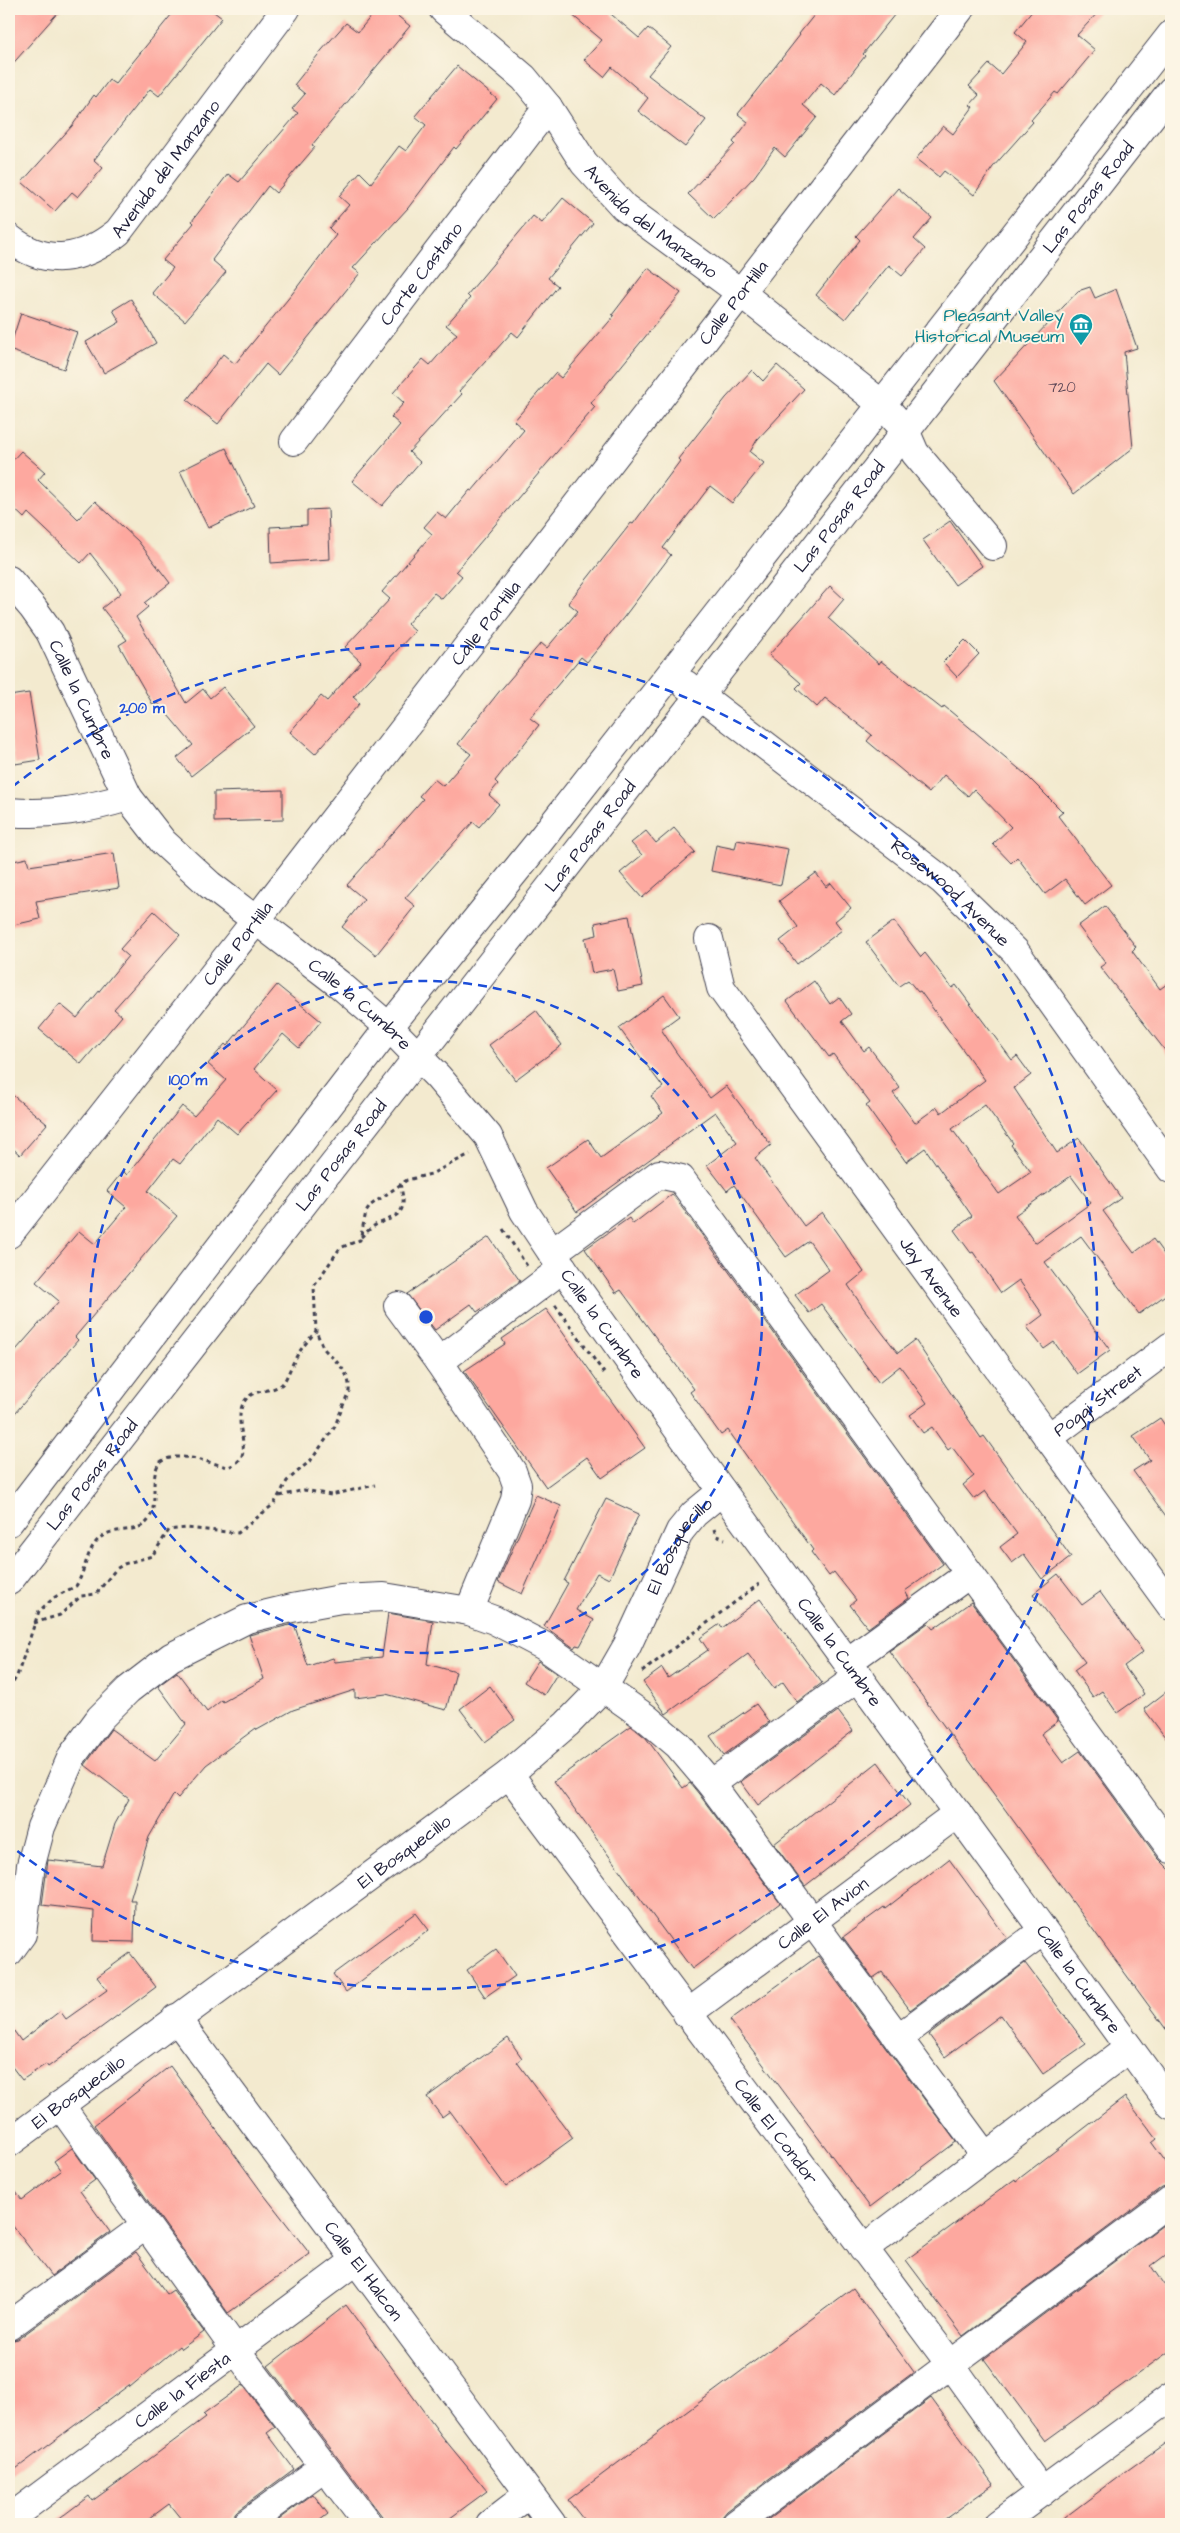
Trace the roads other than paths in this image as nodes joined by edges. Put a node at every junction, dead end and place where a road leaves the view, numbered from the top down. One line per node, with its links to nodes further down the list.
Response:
1 (286, 9): 7 (street, Avenida del Manzano)
2 (443, 9): 6 (street, Avenida del Manzano)
3 (960, 9): 8 (street, Calle Portilla)
4 (1171, 35): 9 (street, Las Posas Road)
5 (1171, 91): 10 (street, Las Posas Road)
6 (548, 107): 8 (street, Avenida del Manzano); 11 (street, Corte Castano)
7 (9, 238)
8 (741, 293): 9 (street, Avenida del Manzano); 18 (street, Calle Portilla)
9 (883, 405): 10 (street, Avenida del Manzano); 14 (street, Las Posas Road)
10 (905, 430): 12 (street, Avenida del Manzano); 15 (street, Las Posas Road)
11 (294, 441)
12 (993, 546)
13 (9, 580): 16 (street, Calle la Cumbre)
14 (669, 673): 15 (street, Rosewood Avenue); 20 (street, Las Posas Road)
15 (700, 695): 21 (street, Las Posas Road); 22 (street, Rosewood Avenue)
16 (128, 797): 17 (street); 18 (street, Calle la Cumbre)
17 (9, 812)
18 (257, 919): 20 (street, Calle la Cumbre); 23 (street, Calle Portilla)
19 (709, 939): 28 (street, Jay Avenue)
20 (390, 1027): 21 (street, Calle la Cumbre); 30 (street, Las Posas Road)
21 (418, 1056): 24 (street, Calle la Cumbre); 32 (street, Las Posas Road)
22 (1171, 1169)
23 (9, 1234)
24 (558, 1260): 27 (street); 29 (street, Calle la Cumbre); 31 (street)
25 (398, 1306): 27 (street)
26 (1171, 1346): 28 (street, Poggi Street)
27 (439, 1362): 34 (street)
28 (1048, 1438): 33 (street, Jay Avenue)
29 (722, 1491): 35 (street, Calle la Cumbre); 36 (street, El Bosquecillo)
30 (9, 1522)
31 (969, 1574): 35 (street); 40 (street)
32 (9, 1581)
33 (1171, 1606)
34 (469, 1611): 36 (street); 43 (street)
35 (854, 1669): 38 (street); 39 (street, Calle la Cumbre)
36 (612, 1692): 37 (street, El Bosquecillo); 38 (street)
37 (509, 1774): 44 (street, Calle El Condor); 45 (street, El Bosquecillo)
38 (711, 1784): 41 (street)
39 (958, 1813): 41 (street, Calle El Avion); 42 (street, Calle la Cumbre)
40 (1171, 1849)
41 (811, 1923): 44 (street, Calle El Avion); 46 (street)
42 (1043, 1931): 46 (street); 47 (street, Calle la Cumbre)
43 (9, 1952)
44 (687, 2014): 54 (street, Calle El Condor)
45 (176, 2018): 48 (street, El Bosquecillo); 55 (street, Calle El Halcon)
46 (898, 2038): 51 (street)
47 (1129, 2048): 49 (street, Calle la Cumbre); 51 (street)
48 (60, 2105): 50 (street, El Bosquecillo); 53 (street)
49 (1171, 2105)
50 (9, 2143)
51 (985, 2156): 54 (street)
52 (1171, 2200): 58 (street)
53 (146, 2224): 56 (street); 57 (street)
54 (863, 2249): 58 (street, Calle El Condor)
55 (355, 2261): 57 (street, Calle la Fiesta); 62 (street, Calle El Halcon)
56 (9, 2326)
57 (235, 2349): 60 (street); 63 (street, Calle la Fiesta)
58 (951, 2365): 61 (street, Calle El Condor); 68 (street)
59 (1171, 2397): 61 (street)
60 (324, 2467): 64 (street); 65 (street)
61 (1042, 2492): 69 (street)
62 (529, 2494): 66 (street); 67 (street, Calle El Halcon)
63 (9, 2519)
64 (246, 2524)
65 (368, 2524)
66 (490, 2524)
67 (552, 2524)
68 (736, 2524)
69 (998, 2524)

